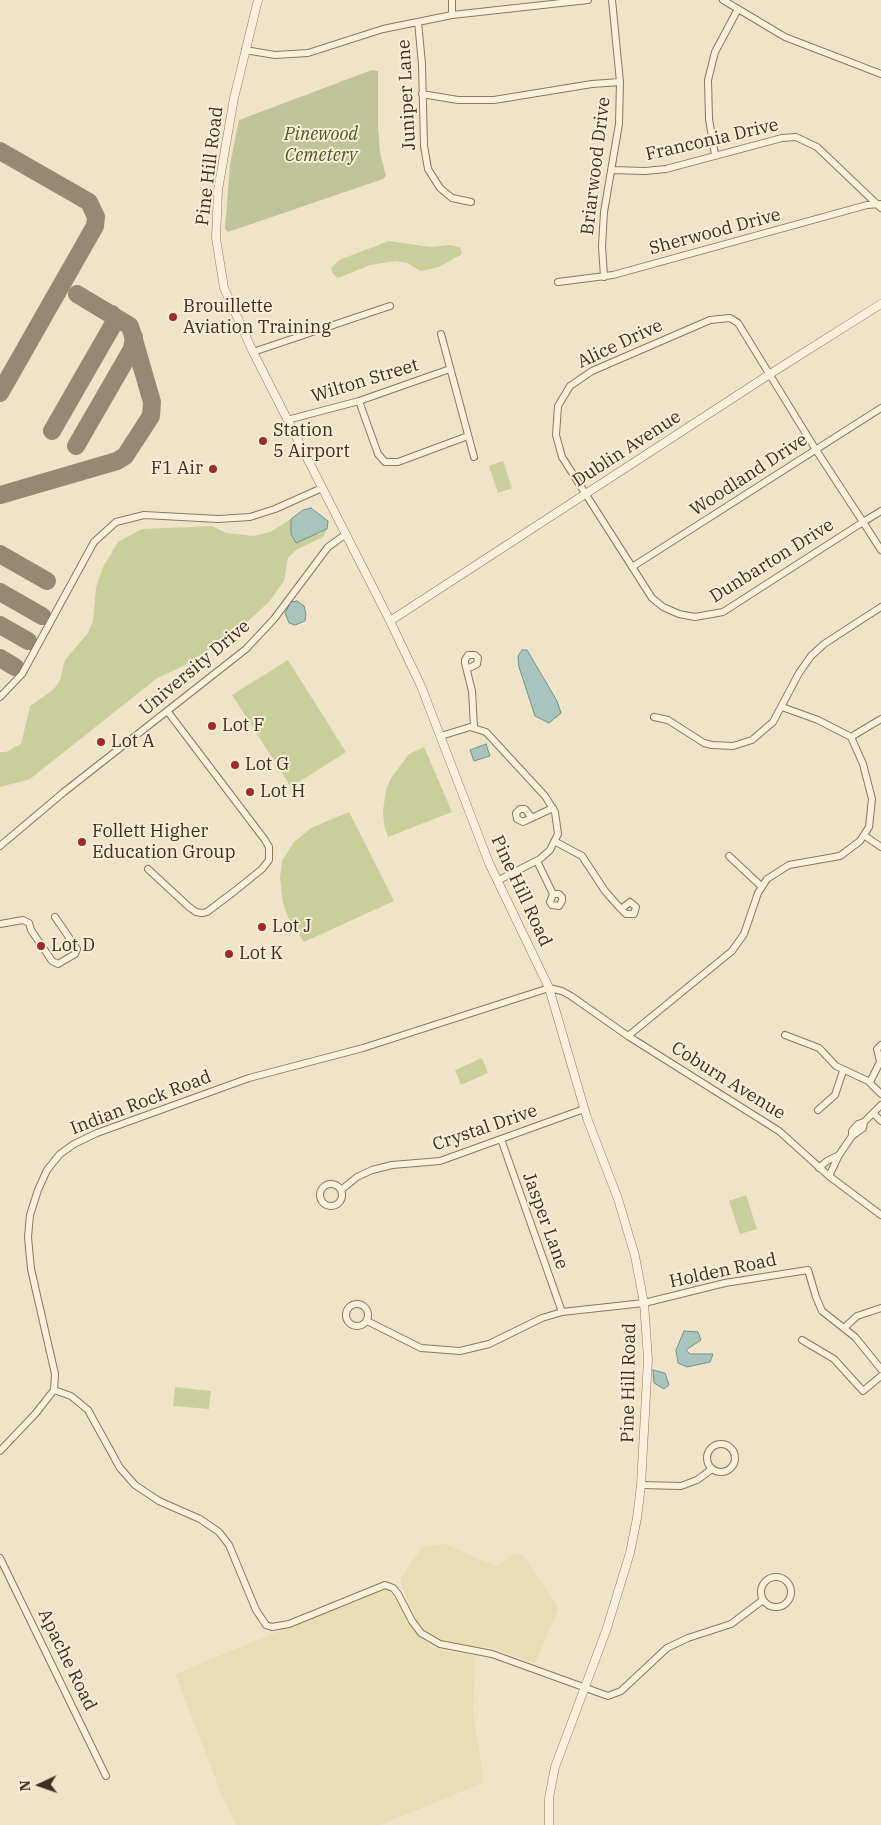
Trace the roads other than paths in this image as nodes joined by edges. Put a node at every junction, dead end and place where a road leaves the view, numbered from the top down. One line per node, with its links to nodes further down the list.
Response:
1 (258, 0): 9 (street, Pine Hill Road)
2 (452, 0): 7 (street)
3 (588, 0): 7 (street)
4 (612, 0): 11 (street, Briarwood Drive)
5 (723, 0): 6 (street)
6 (738, 9): 10 (street); 13 (street)
7 (452, 15): 8 (street)
8 (418, 22): 9 (street); 12 (street, Juniper Lane)
9 (245, 50): 22 (street, Pine Hill Road)
10 (881, 74)
11 (620, 82): 12 (street); 14 (street, Briarwood Drive)
12 (422, 94): 15 (street, Juniper Lane)
13 (715, 155): 14 (street, Franconia Drive); 16 (street, Franconia Drive)
14 (612, 170): 17 (street, Briarwood Drive)
15 (471, 202)
16 (880, 205): 17 (street, Sherwood Drive)
17 (604, 276): 18 (street, Sherwood Drive)
18 (558, 282)
19 (881, 304): 24 (street, Dublin Avenue)
20 (390, 306): 22 (street)
21 (441, 334): 23 (street)
22 (252, 352): 27 (street, Pine Hill Road)
23 (450, 369): 25 (street, Wilton Street); 28 (street)
24 (770, 374): 29 (street, Alice Drive); 32 (street, Dublin Avenue); 32 (street, Alice Drive)
25 (359, 401): 27 (street, Wilton Street); 28 (street)
26 (881, 408): 29 (street, Woodland Drive)
27 (287, 420): 31 (street, Pine Hill Road)
28 (468, 436): 30 (street)
29 (816, 450): 34 (street, Alice Drive); 37 (street, Woodland Drive)
30 (474, 457)
31 (322, 488): 35 (street, Pine Hill Road); 41 (street)
32 (586, 493): 37 (street, Dunbarton Drive); 39 (street, Dublin Avenue)
33 (881, 511): 34 (street, Dunbarton Drive)
34 (863, 522): 36 (street, Alice Drive); 37 (street, Dunbarton Drive)
35 (346, 534): 39 (street, Pine Hill Road); 43 (street, University Drive)
36 (881, 550)
37 (632, 567)
38 (881, 607): 42 (street)
39 (390, 621): 47 (street, Pine Hill Road)
40 (467, 669): 46 (street)
41 (0, 697)
42 (782, 707): 44 (street); 48 (street)
43 (168, 712): 53 (street, University Drive); 57 (street)
44 (654, 716)
45 (881, 720): 48 (street)
46 (474, 727): 47 (street); 49 (street)
47 (441, 736): 58 (street, Pine Hill Road)
48 (851, 737): 51 (street)
49 (553, 808): 50 (street); 52 (street)
50 (532, 818)
51 (865, 836): 54 (street); 59 (street)
52 (556, 842): 56 (street); 61 (street)
53 (0, 846)
54 (881, 847)
55 (728, 856): 59 (street)
56 (537, 861): 58 (street); 60 (street)
57 (148, 869)
58 (497, 881): 64 (street, Pine Hill Road)
59 (761, 886): 66 (street)
60 (553, 894)
61 (621, 909)
62 (54, 917): 63 (street)
63 (0, 924)
64 (549, 988): 66 (street, Coburn Avenue); 73 (street, Pine Hill Road); 91 (street, Indian Rock Road)
65 (785, 1035): 69 (street)
66 (628, 1036): 79 (street, Coburn Avenue)
67 (881, 1044): 68 (street)
68 (880, 1061): 70 (street)
69 (843, 1071): 70 (street); 74 (street)
70 (870, 1082): 71 (street)
71 (881, 1094)
72 (881, 1106): 75 (street)
73 (584, 1109): 77 (street, Crystal Drive); 83 (street, Pine Hill Road)
74 (818, 1110)
75 (873, 1113): 76 (street); 78 (street)
76 (881, 1121)
77 (501, 1140): 81 (street, Crystal Drive); 85 (street, Jasper Lane)
78 (839, 1155): 79 (street); 80 (street)
79 (819, 1168): 80 (street, Coburn Avenue)
80 (829, 1176): 82 (street, Coburn Avenue)
81 (340, 1190)
82 (881, 1215)
83 (644, 1303): 85 (street, Holden Road); 87 (street, Holden Road); 94 (street, Pine Hill Road)
84 (881, 1308): 87 (street)
85 (562, 1312): 86 (street, Holden Road)
86 (367, 1321)
87 (844, 1328): 89 (street)
88 (802, 1340): 90 (street)
89 (881, 1369)
90 (881, 1376)
91 (54, 1390): 92 (street); 97 (street)
92 (0, 1451)
93 (712, 1469): 93 (street); 94 (street)
94 (641, 1486): 97 (street, Pine Hill Road)
95 (0, 1558): 98 (street, Apache Road)
96 (763, 1600): 96 (street); 97 (street)
97 (585, 1688): 99 (street, Pine Hill Road)
98 (106, 1776)
99 (549, 1825)

